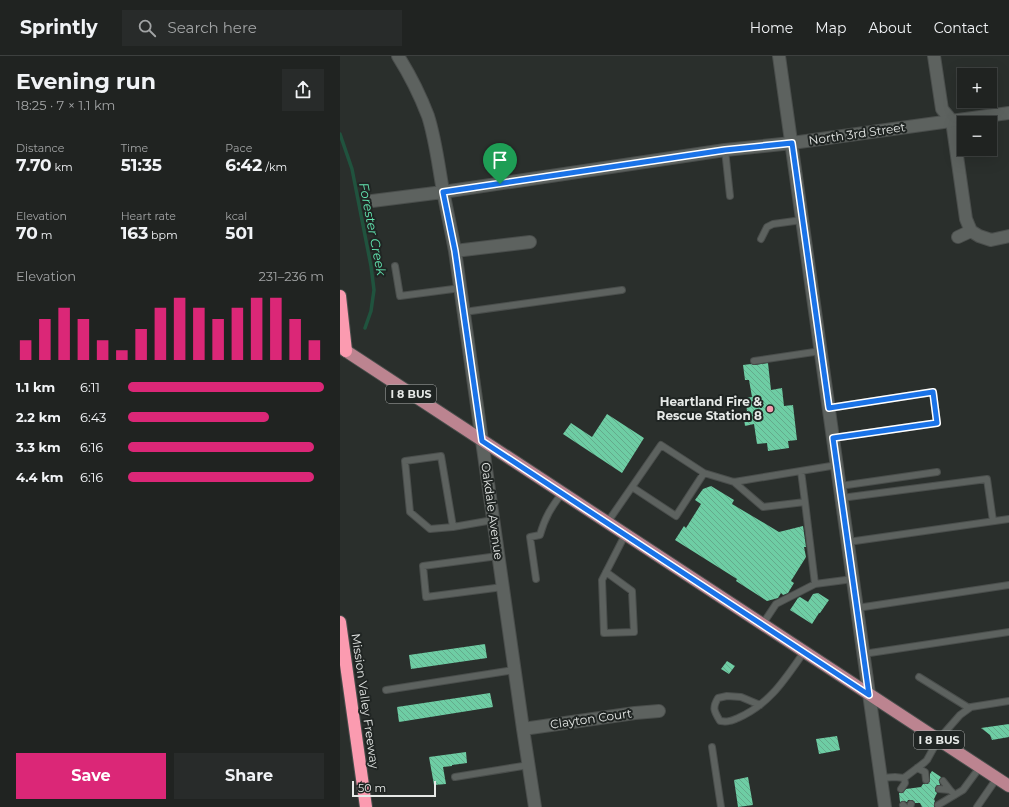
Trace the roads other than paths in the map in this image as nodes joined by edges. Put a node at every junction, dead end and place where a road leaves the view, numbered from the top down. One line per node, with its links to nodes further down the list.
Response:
1 (398, 56): 8 (street, Oakdale Avenue)
2 (778, 56): 6 (street)
3 (934, 56): 5 (street)
4 (1009, 113): 5 (street, North 3rd Street)
5 (952, 121): 6 (street, North 3rd Street); 12 (street)
6 (792, 143): 7 (street, North 3rd Street); 11 (street)
7 (725, 150): 8 (street, North 3rd Street); 9 (lane)
8 (443, 192): 10 (street, North 3rd Street); 17 (street, Oakdale Avenue)
9 (730, 196)
10 (372, 202)
11 (802, 220): 15 (lane); 24 (street)
12 (975, 233): 13 (street); 14 (street)
13 (1009, 236)
14 (958, 237)
15 (761, 239)
16 (530, 242): 17 (street)
17 (455, 251): 19 (street, Oakdale Avenue)
18 (395, 266): 19 (lane)
19 (460, 288): 22 (street, Oakdale Avenue)
20 (622, 290): 22 (lane)
21 (340, 296): 23 (highway)
22 (464, 312): 28 (street, Oakdale Avenue)
23 (343, 349): 28 (main road, I 8 BUS)
24 (821, 351): 25 (lane); 26 (street)
25 (754, 361)
26 (829, 408): 27 (street); 27 (lane)
27 (833, 438): 29 (street)
28 (482, 441): 36 (main road, I 8 BUS); 39 (street, Oakdale Avenue)
29 (837, 465): 30 (lane); 35 (street)
30 (801, 471): 33 (lane); 37 (lane)
31 (937, 472): 35 (lane)
32 (704, 473): 33 (lane); 34 (lane); 34 (lane)
33 (734, 482): 37 (lane)
34 (632, 486): 41 (lane)
35 (841, 492): 40 (lane); 44 (street)
36 (562, 493): 41 (main road, I 8 BUS); 48 (lane)
37 (805, 502): 49 (lane)
38 (1009, 519): 40 (lane)
39 (493, 520): 42 (lane); 45 (street, Oakdale Avenue)
40 (993, 521): 44 (lane)
41 (607, 523): 43 (main road, I 8 BUS)
42 (453, 527): 42 (lane)
43 (625, 535): 46 (lane); 54 (main road, I 8 BUS)
44 (848, 542): 47 (street)
45 (498, 556): 51 (street, Oakdale Avenue); 51 (lane)
46 (606, 572): 46 (lane)
47 (853, 579): 49 (lane); 52 (street)
48 (536, 580)
49 (815, 584): 54 (lane)
50 (1009, 584): 52 (lane)
51 (503, 587): 58 (street, Oakdale Avenue)
52 (857, 608): 57 (street)
53 (340, 622): 84 (highway, Mission Valley Freeway)
54 (762, 625): 56 (main road, I 8 BUS)
55 (1009, 632): 57 (lane)
56 (804, 652): 61 (main road, I 8 BUS); 63 (lane)
57 (863, 654): 61 (street)
58 (514, 670): 60 (lane); 66 (street, Oakdale Avenue)
59 (919, 677): 64 (lane)
60 (386, 690)
61 (869, 695): 67 (main road, I 8 BUS); 73 (street)
62 (1009, 700): 64 (lane)
63 (760, 705): 63 (lane)
64 (969, 708): 67 (lane)
65 (659, 710): 66 (street, Clayton Court)
66 (523, 729): 69 (street, Oakdale Avenue)
67 (938, 740): 70 (main road, I 8 BUS); 71 (lane)
68 (712, 747): 86 (lane)
69 (529, 765): 72 (lane); 85 (street, Oakdale Avenue)
70 (980, 767): 74 (main road, I 8 BUS); 82 (lane)
71 (917, 768): 75 (lane); 77 (lane)
72 (455, 777)
73 (881, 778): 77 (lane); 87 (street)
74 (997, 778): 78 (main road, I 8 BUS); 88 (lane)
75 (926, 780)
76 (944, 781): 81 (lane)
77 (906, 783): 80 (lane)
78 (1009, 786)
79 (939, 789): 81 (lane)
80 (901, 790)
81 (950, 790): 82 (lane)
82 (955, 795): 83 (lane)
83 (938, 805)
84 (366, 807)
85 (535, 807)
86 (721, 807)
87 (885, 807)
88 (977, 807)

